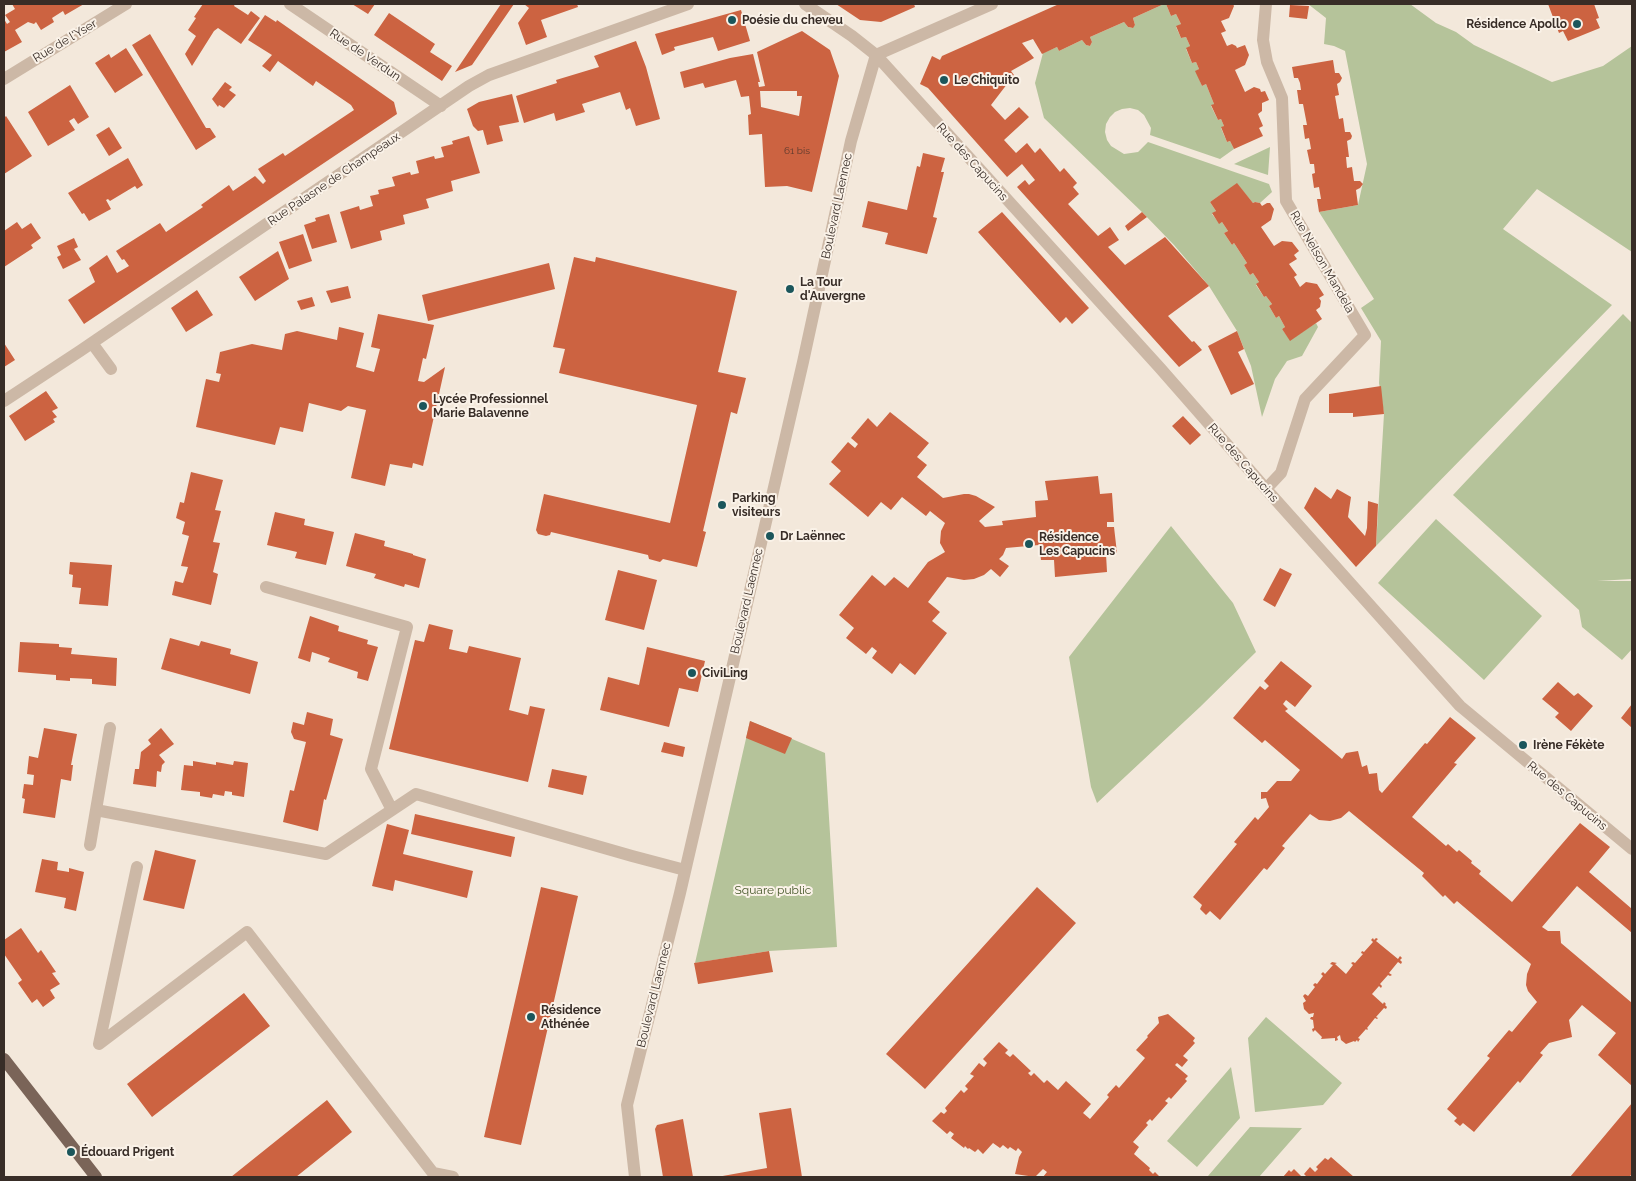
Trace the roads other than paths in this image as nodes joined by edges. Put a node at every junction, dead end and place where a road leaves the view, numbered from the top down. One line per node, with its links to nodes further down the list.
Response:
1 (126, 4): 8 (street, Rue de l'Yser)
2 (290, 4): 9 (street, Rue de Verdun)
3 (688, 4): 9 (street, Rue Palasne de Champeaux)
4 (805, 4): 7 (street, Rue des Capucins)
5 (992, 4): 7 (street)
6 (1266, 4): 13 (street, Rue Nelson Mandela)
7 (876, 55): 13 (street, Rue des Capucins); 21 (street, Boulevard Laennec)
8 (4, 79)
9 (441, 106): 10 (street, Rue Palasne de Champeaux)
10 (92, 342): 11 (street); 12 (street, Rue Palasne de Champeaux)
11 (111, 369)
12 (4, 401)
13 (1266, 489): 19 (street, Rue des Capucins)
14 (266, 587): 17 (street)
15 (110, 728): 16 (street)
16 (96, 810): 17 (street); 18 (street)
17 (392, 810): 21 (street)
18 (90, 844)
19 (1632, 849)
20 (137, 868): 24 (street)
21 (685, 870): 25 (street, Boulevard Laennec)
22 (4, 1059): 23 (main road)
23 (96, 1177)
24 (453, 1177)
25 (635, 1177)

